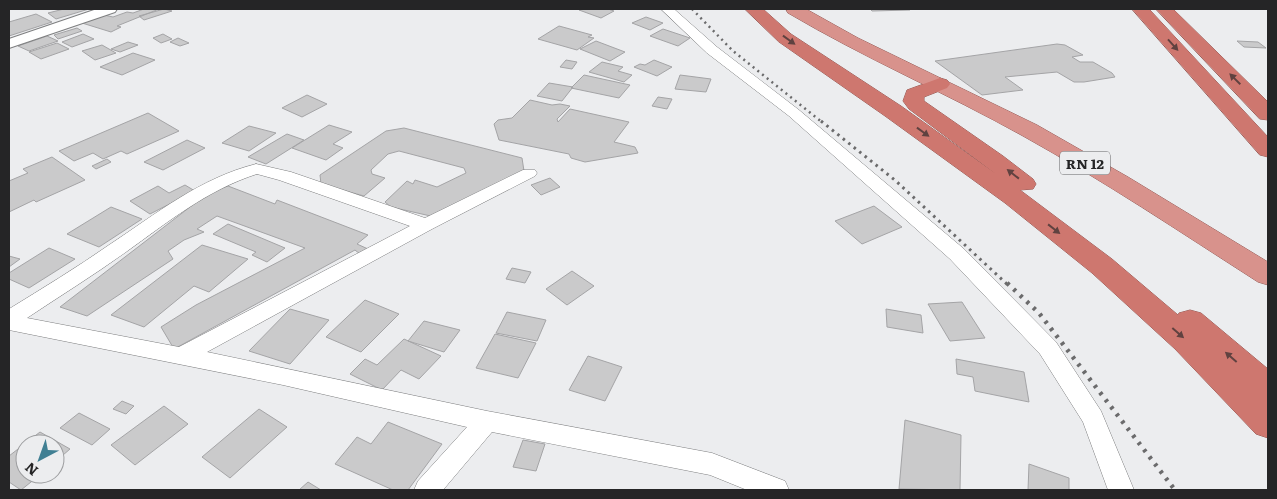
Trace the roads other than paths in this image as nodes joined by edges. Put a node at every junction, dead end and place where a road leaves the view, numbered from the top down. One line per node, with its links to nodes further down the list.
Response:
1 (110, 9): 8 (street)
2 (667, 9): 23 (street)
3 (752, 9): 20 (highway, one-way to 20)
4 (774, 9): 9 (highway, RN 12)
5 (794, 9): 9 (highway, RN 12)
6 (1140, 9): 12 (highway, one-way to 12)
7 (1164, 9): 11 (highway, one-way to 7)
8 (9, 44)
9 (896, 64): 10 (highway, RN 12)
10 (940, 84): 15 (highway, RN 12); 18 (highway, one-way to 10)
11 (1268, 114)
12 (1268, 150)
13 (530, 173): 14 (street)
14 (426, 225): 16 (street); 17 (street)
15 (1268, 275)
16 (9, 320): 17 (street)
17 (181, 356): 19 (street)
18 (1268, 389)
19 (487, 421): 21 (street); 22 (street)
20 (1268, 423)
21 (427, 490)
22 (776, 490)
23 (1121, 490)

